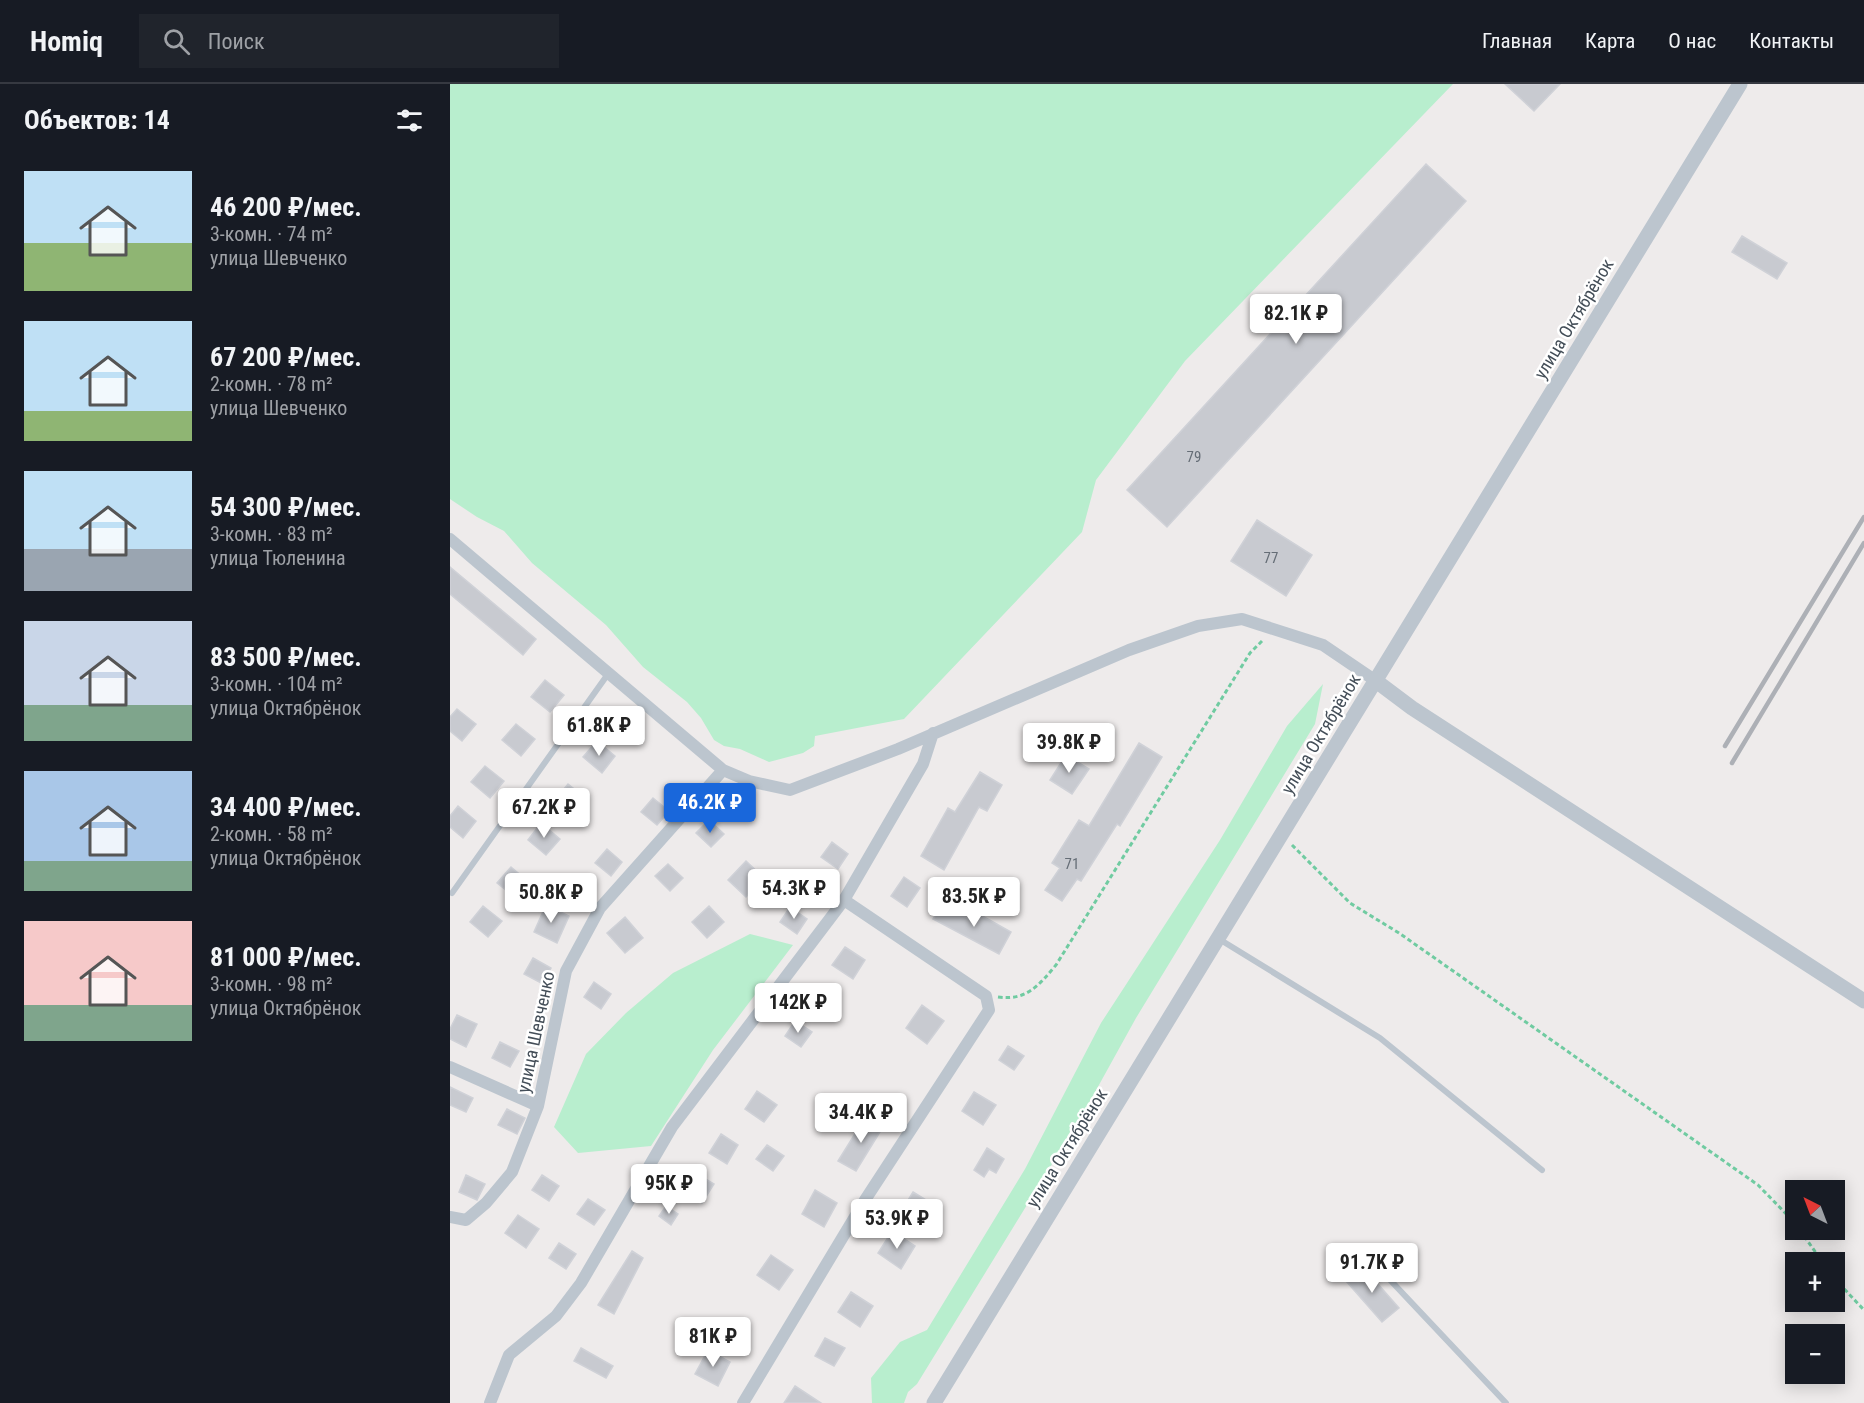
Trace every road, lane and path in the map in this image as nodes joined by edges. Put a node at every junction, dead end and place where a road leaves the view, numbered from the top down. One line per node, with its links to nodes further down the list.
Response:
1 (1740, 84): 5 (street, улица Октябрёнок)
2 (450, 538): 4 (street)
3 (1274, 629): 5 (street); 6 (street); 12 (path)
4 (608, 674): 7 (street); 9 (lane)
5 (1376, 681): 8 (street, улица Октябрёнок); 13 (street)
6 (933, 733): 7 (street); 10 (street)
7 (723, 770): 15 (street, улица Шевченко)
8 (1283, 835): 11 (street, улица Октябрёнок); 17 (path)
9 (452, 893)
10 (844, 900): 12 (street); 22 (street)
11 (1220, 939): 16 (lane); 24 (street, улица Октябрёнок)
12 (986, 996): 23 (street)
13 (1864, 1001)
14 (450, 1067): 15 (street)
15 (538, 1106): 18 (street, улица Шевченко)
16 (1542, 1170)
17 (1785, 1213)
18 (450, 1217)
19 (1360, 1248): 25 (lane)
20 (1845, 1290): 21 (path)
21 (1864, 1310)
22 (490, 1403)
23 (743, 1403)
24 (934, 1403)
25 (1506, 1403)

